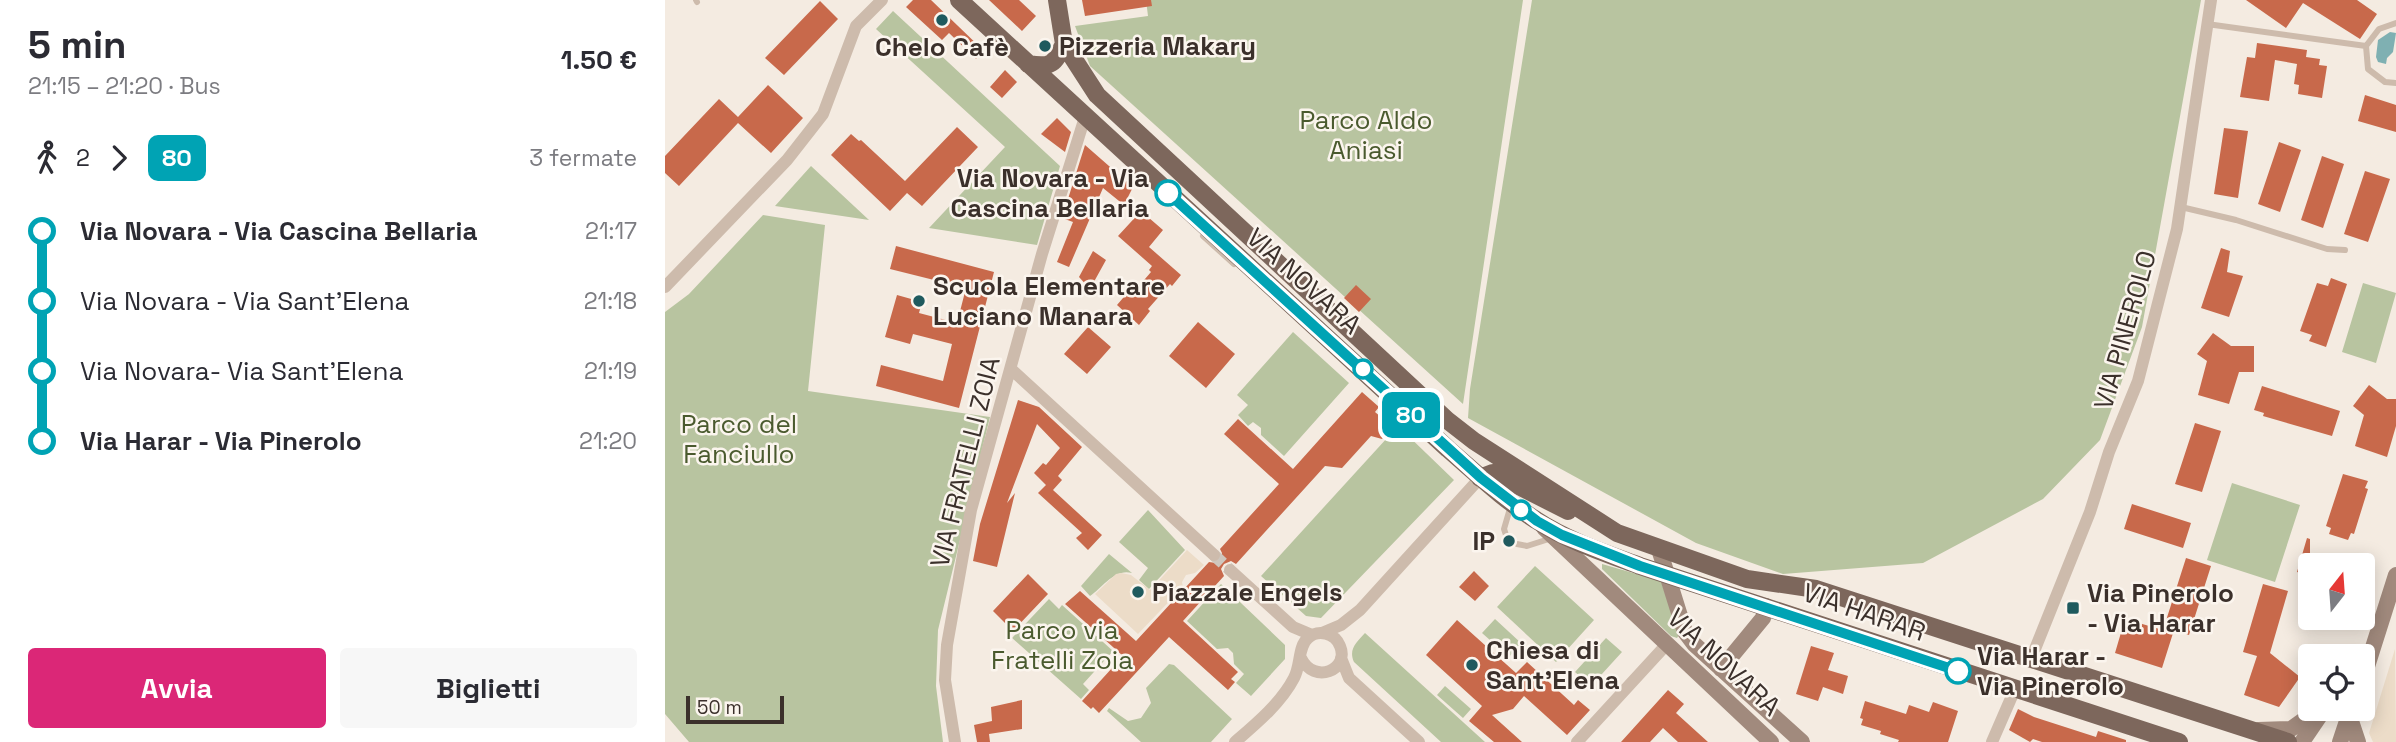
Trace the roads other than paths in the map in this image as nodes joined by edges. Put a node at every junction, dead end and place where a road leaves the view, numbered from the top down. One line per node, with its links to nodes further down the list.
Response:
1 (882, 0): 20 (street)
2 (959, 0): 9 (main road, VIA NOVARA)
3 (1057, 0): 7 (main road)
4 (2211, 0): 6 (street, VIA PINEROLO)
5 (2396, 23): 8 (lane)
6 (2207, 24): 8 (lane); 14 (street, VIA PINEROLO)
7 (1064, 44): 9 (main road); 15 (main road, VIA NOVARA)
8 (2366, 46): 10 (lane)
9 (1028, 64): 11 (main road, VIA NOVARA)
10 (2396, 83)
11 (1085, 117): 16 (main road, VIA NOVARA); 21 (street, VIA FRATELLI ZOIA)
12 (1102, 142): 13 (lane)
13 (1171, 206)
14 (2181, 207): 17 (lane); 46 (street, VIA PINEROLO)
15 (1220, 208): 16 (lane, VIA NOVARA); 22 (main road, VIA NOVARA)
16 (1203, 230): 18 (lane); 24 (main road, VIA NOVARA)
17 (2345, 250)
18 (1241, 270)
19 (1251, 279): 23 (lane)
20 (665, 287)
21 (1011, 369): 32 (street); 58 (street, VIA FRATELLI ZOIA)
22 (1474, 440): 24 (main road); 27 (main road, VIA NOVARA)
23 (1445, 457)
24 (1481, 478): 25 (main road, VIA NOVARA); 27 (main road); 37 (street)
25 (1512, 503): 26 (main road, VIA NOVARA); 28 (lane)
26 (1537, 521): 29 (main road, VIA HARAR)
27 (1617, 533): 31 (main road, VIA NOVARA)
28 (1506, 535)
29 (1558, 536): 30 (lane); 34 (main road, VIA HARAR); 41 (street, VIA NOVARA)
30 (1517, 544)
31 (1660, 549): 34 (street, VIA NOVARA); 46 (main road, VIA HARAR)
32 (1215, 555)
33 (1230, 570): 39 (street)
34 (1668, 575): 36 (main road, VIA HARAR); 40 (street, VIA NOVARA)
35 (2396, 575): 38 (street)
36 (1766, 606): 47 (street, VIA NOVARA); 50 (main road, VIA HARAR)
37 (1360, 610): 39 (street); 44 (street)
38 (2380, 624): 42 (street); 43 (street)
39 (1317, 634): 44 (street); 45 (street)
40 (1691, 640): 41 (street); 47 (street, VIA NOVARA)
41 (1667, 644): 62 (street); 63 (street, VIA NOVARA)
42 (2367, 644)
43 (2374, 644)
44 (1341, 655): 48 (street); 49 (street)
45 (1301, 658): 48 (street); 51 (street)
46 (2031, 659): 57 (main road, VIA HARAR)
47 (1721, 669): 64 (street, VIA NOVARA)
48 (1323, 672): 49 (street); 51 (street)
49 (1349, 678): 61 (street)
50 (2015, 689): 65 (street); 66 (main road, VIA HARAR)
51 (1286, 691): 56 (street)
52 (2302, 721): 57 (street)
53 (2317, 721): 68 (street)
54 (2347, 721): 69 (street)
55 (2352, 721): 70 (street)
56 (1255, 725): 59 (street); 60 (street)
57 (2252, 730): 67 (main road, VIA HARAR)
58 (954, 742)
59 (1235, 742)
60 (1242, 742)
61 (1419, 742)
62 (1577, 742)
63 (1770, 742)
64 (1802, 742)
65 (1992, 742)
66 (2179, 742)
67 (2288, 742)
68 (2302, 742)
69 (2340, 742)
70 (2358, 742)

